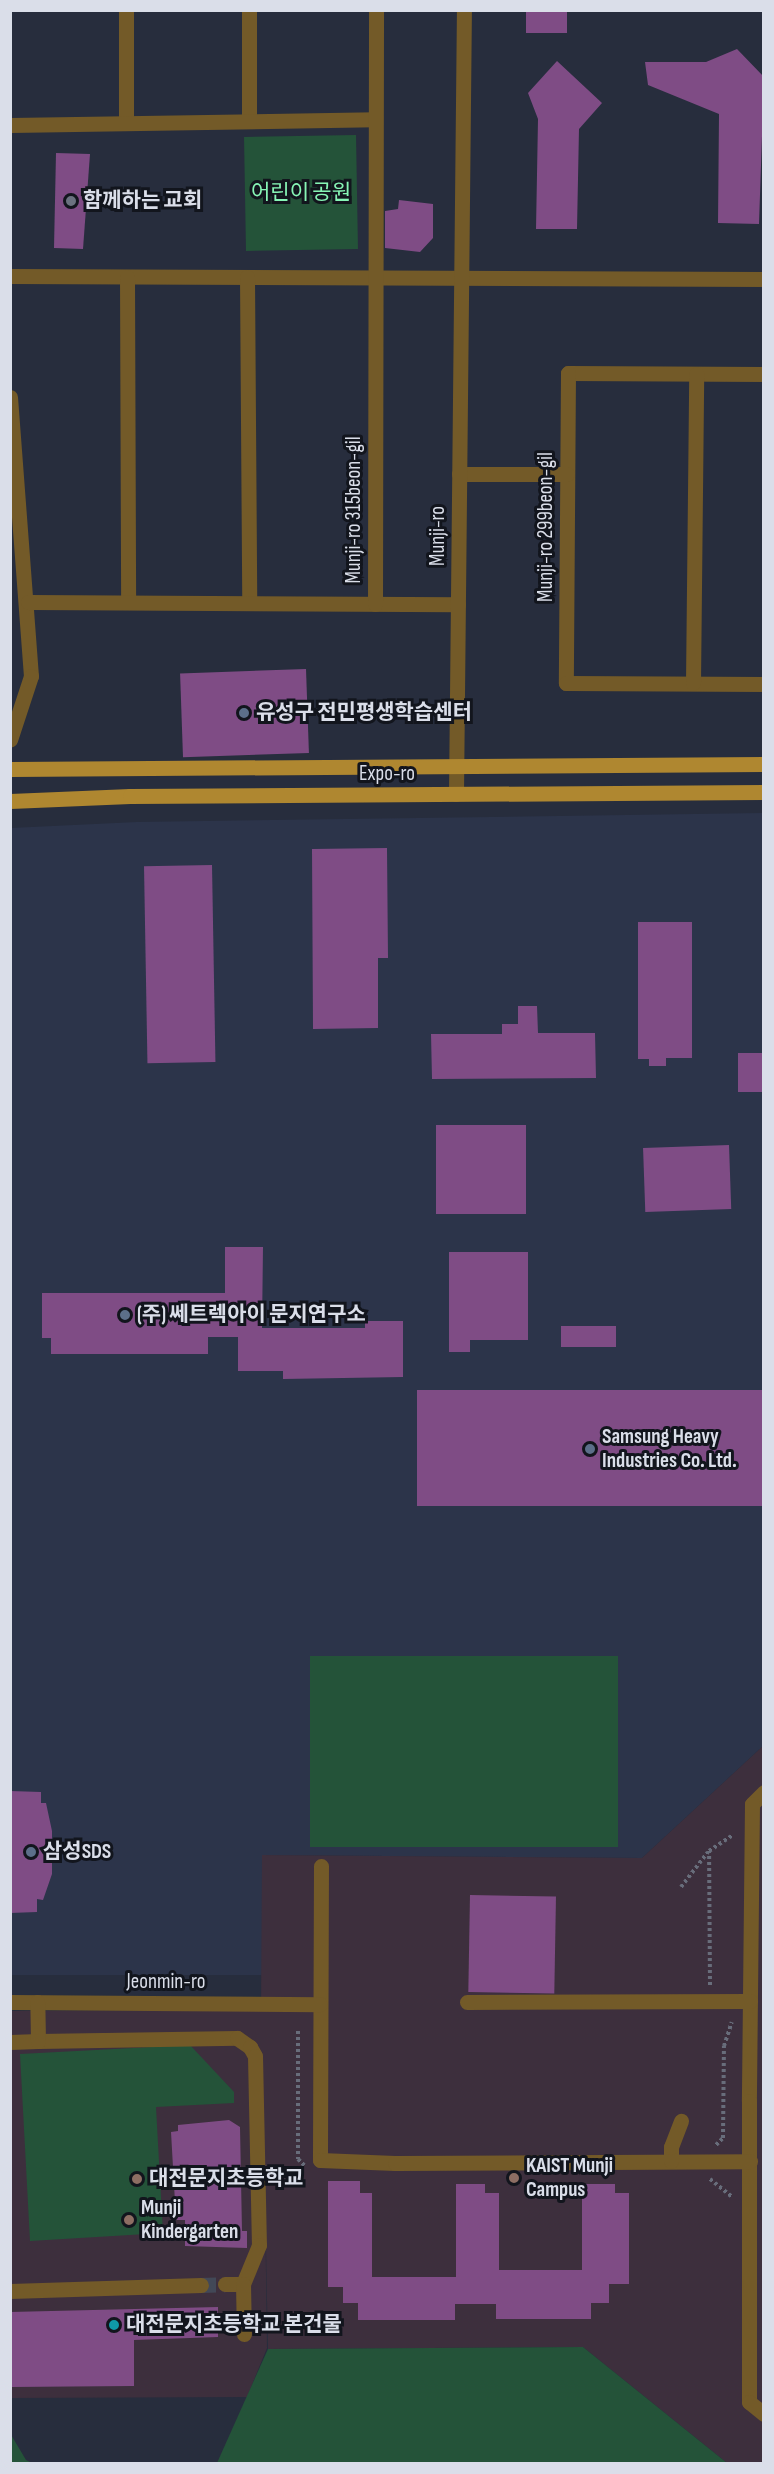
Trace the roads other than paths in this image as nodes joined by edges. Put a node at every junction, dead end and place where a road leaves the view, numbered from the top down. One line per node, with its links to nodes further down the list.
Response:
1 (126, 10): 7 (street)
2 (249, 10): 6 (street)
3 (376, 10): 5 (street, Munji-ro 315beon-gil)
4 (464, 10): 13 (street, Munji-ro)
5 (375, 119): 6 (street); 12 (street, Munji-ro 315beon-gil)
6 (249, 120): 7 (street)
7 (126, 122): 8 (street)
8 (10, 125)
9 (10, 276): 10 (street)
10 (127, 277): 11 (street); 21 (street)
11 (247, 277): 12 (street); 22 (street)
12 (374, 278): 13 (street); 23 (street, Munji-ro 315beon-gil)
13 (462, 278): 14 (street); 18 (street, Munji-ro)
14 (764, 279)
15 (696, 374): 16 (street, Munji-ro 299beon-gil); 19 (street, Munji-ro 299beon-gil); 25 (street)
16 (764, 374)
17 (10, 397): 20 (street)
18 (459, 474): 19 (street); 24 (street, Munji-ro)
19 (567, 474): 25 (street, Munji-ro 299beon-gil)
20 (28, 602): 21 (street, Munji-ro 315beon-gil); 27 (street)
21 (128, 602): 22 (street, Munji-ro 315beon-gil)
22 (249, 603): 23 (street, Munji-ro 315beon-gil)
23 (375, 604): 24 (street)
24 (458, 604): 29 (street, Munji-ro)
25 (693, 683): 26 (street, Munji-ro 299beon-gil)
26 (764, 684)
27 (10, 740)
28 (764, 764): 29 (main road, Expo-ro)
29 (457, 766): 30 (main road, Expo-ro); 32 (street, Munji-ro)
30 (10, 769)
31 (764, 792): 32 (main road, Expo-ro)
32 (456, 794): 33 (main road, Expo-ro)
33 (10, 801)
34 (764, 1792): 36 (street)
35 (321, 1866): 40 (street)
36 (750, 2001): 39 (street); 43 (street)
37 (10, 2002): 38 (street, Jeonmin-ro)
38 (37, 2002): 40 (street, Jeonmin-ro); 41 (street)
39 (467, 2002)
40 (320, 2004): 46 (street)
41 (38, 2041): 42 (street); 48 (street)
42 (10, 2042)
43 (756, 2099): 45 (street)
44 (681, 2121): 46 (street)
45 (750, 2161): 46 (street); 50 (street)
46 (671, 2162)
47 (225, 2284): 48 (street)
48 (243, 2284): 52 (street)
49 (201, 2286): 51 (street)
50 (757, 2286): 53 (street)
51 (10, 2291)
52 (244, 2334)
53 (764, 2414)

